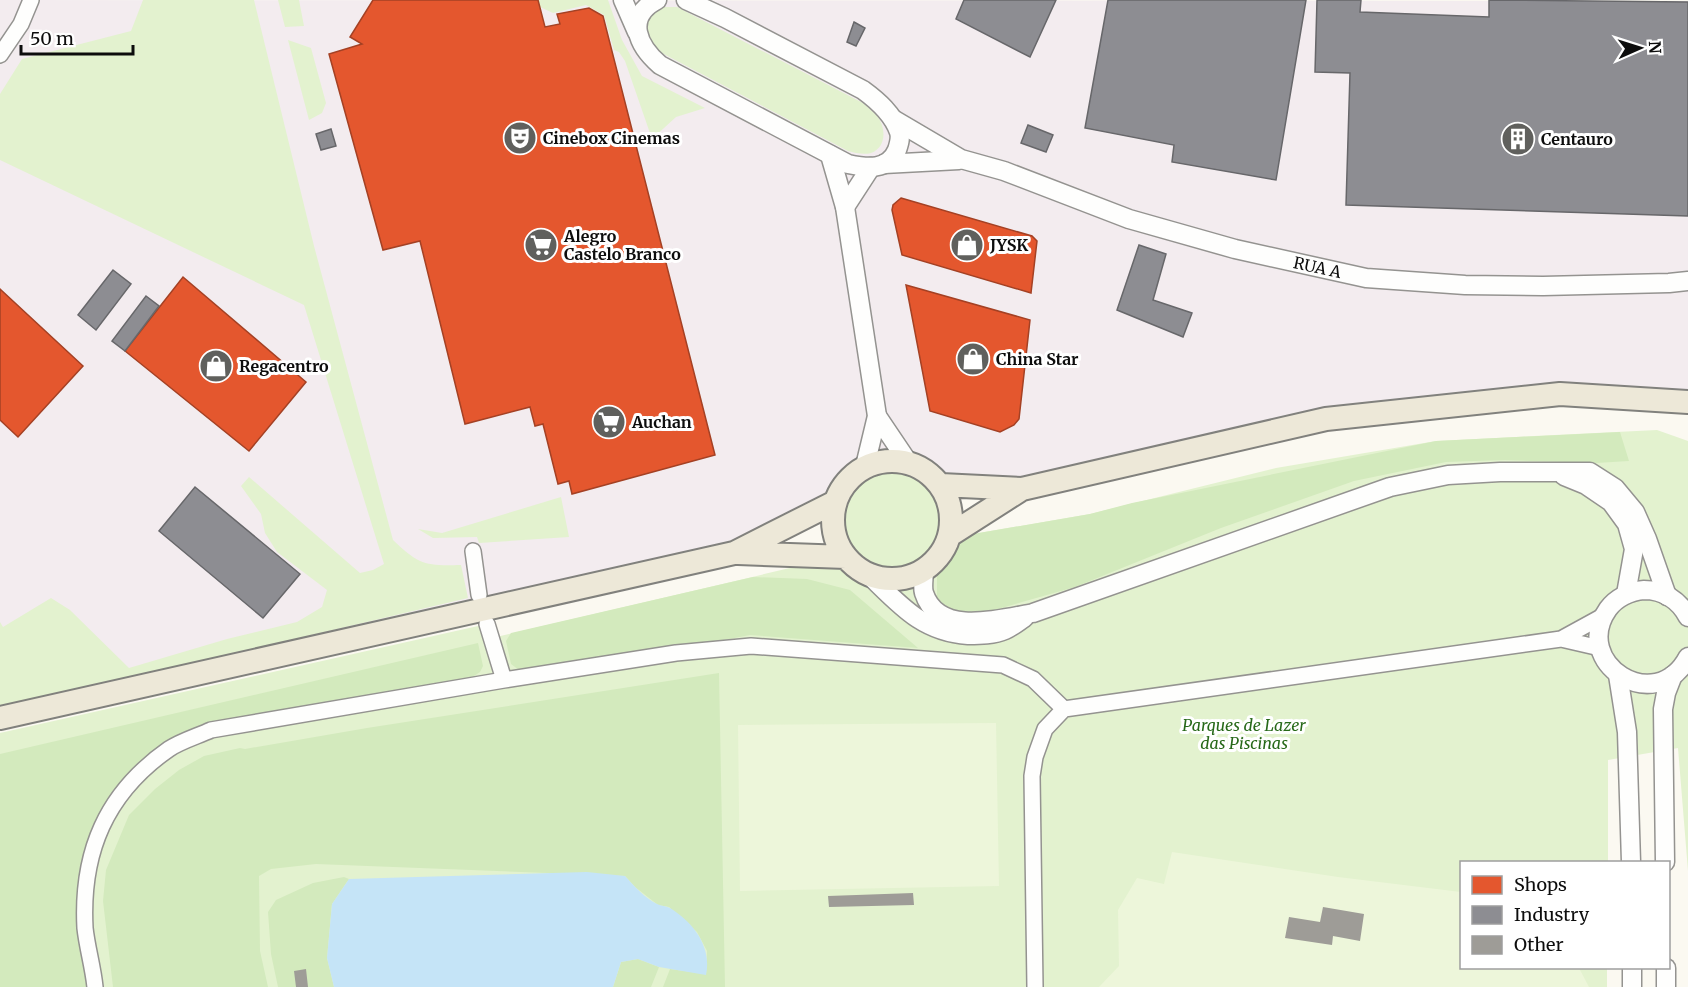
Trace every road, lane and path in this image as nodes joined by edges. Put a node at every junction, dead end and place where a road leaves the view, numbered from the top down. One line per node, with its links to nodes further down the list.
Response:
1 (31, 0): 6 (street)
2 (623, 0): 5 (street)
3 (657, 0): 5 (street)
4 (686, 0): 7 (street)
5 (637, 33): 8 (street, RUA A)
6 (0, 55)
7 (892, 119): 9 (street, RUA A); 10 (street)
8 (830, 155): 10 (street, RUA A); 11 (street)
9 (961, 159): 10 (street, RUA A); 12 (street, RUA A)
10 (878, 166): 11 (street)
11 (845, 207): 14 (street)
12 (1688, 281)
13 (1688, 402): 19 (main road)
14 (877, 416): 15 (street); 16 (street)
15 (909, 462): 16 (main road); 18 (main road)
16 (865, 466): 20 (main road)
17 (1551, 471): 27 (street); 29 (street); 30 (street)
18 (941, 485): 19 (main road); 21 (main road)
19 (1022, 489): 21 (main road)
20 (835, 502): 23 (main road); 24 (main road)
21 (950, 535): 25 (main road)
22 (473, 551): 28 (street)
23 (734, 553): 24 (main road); 41 (main road)
24 (846, 557): 26 (main road)
25 (924, 570): 26 (main road); 30 (street)
26 (868, 574): 30 (street)
27 (1626, 594): 29 (street); 31 (street)
28 (479, 595)
29 (1667, 596): 32 (street)
30 (1033, 613)
31 (1604, 616): 34 (street); 35 (street)
32 (1688, 617)
33 (487, 624): 39 (street)
34 (1561, 639): 35 (street); 40 (street)
35 (1600, 648): 37 (street)
36 (1688, 657): 38 (street)
37 (1618, 675): 38 (street); 42 (street)
38 (1673, 675): 43 (street)
39 (504, 680): 40 (street); 46 (street)
40 (1064, 709): 47 (street)
41 (0, 718)
42 (1631, 861)
43 (1665, 861)
44 (1632, 969): 48 (street)
45 (1666, 969): 49 (street)
46 (95, 987)
47 (1035, 987)
48 (1632, 987)
49 (1666, 987)

